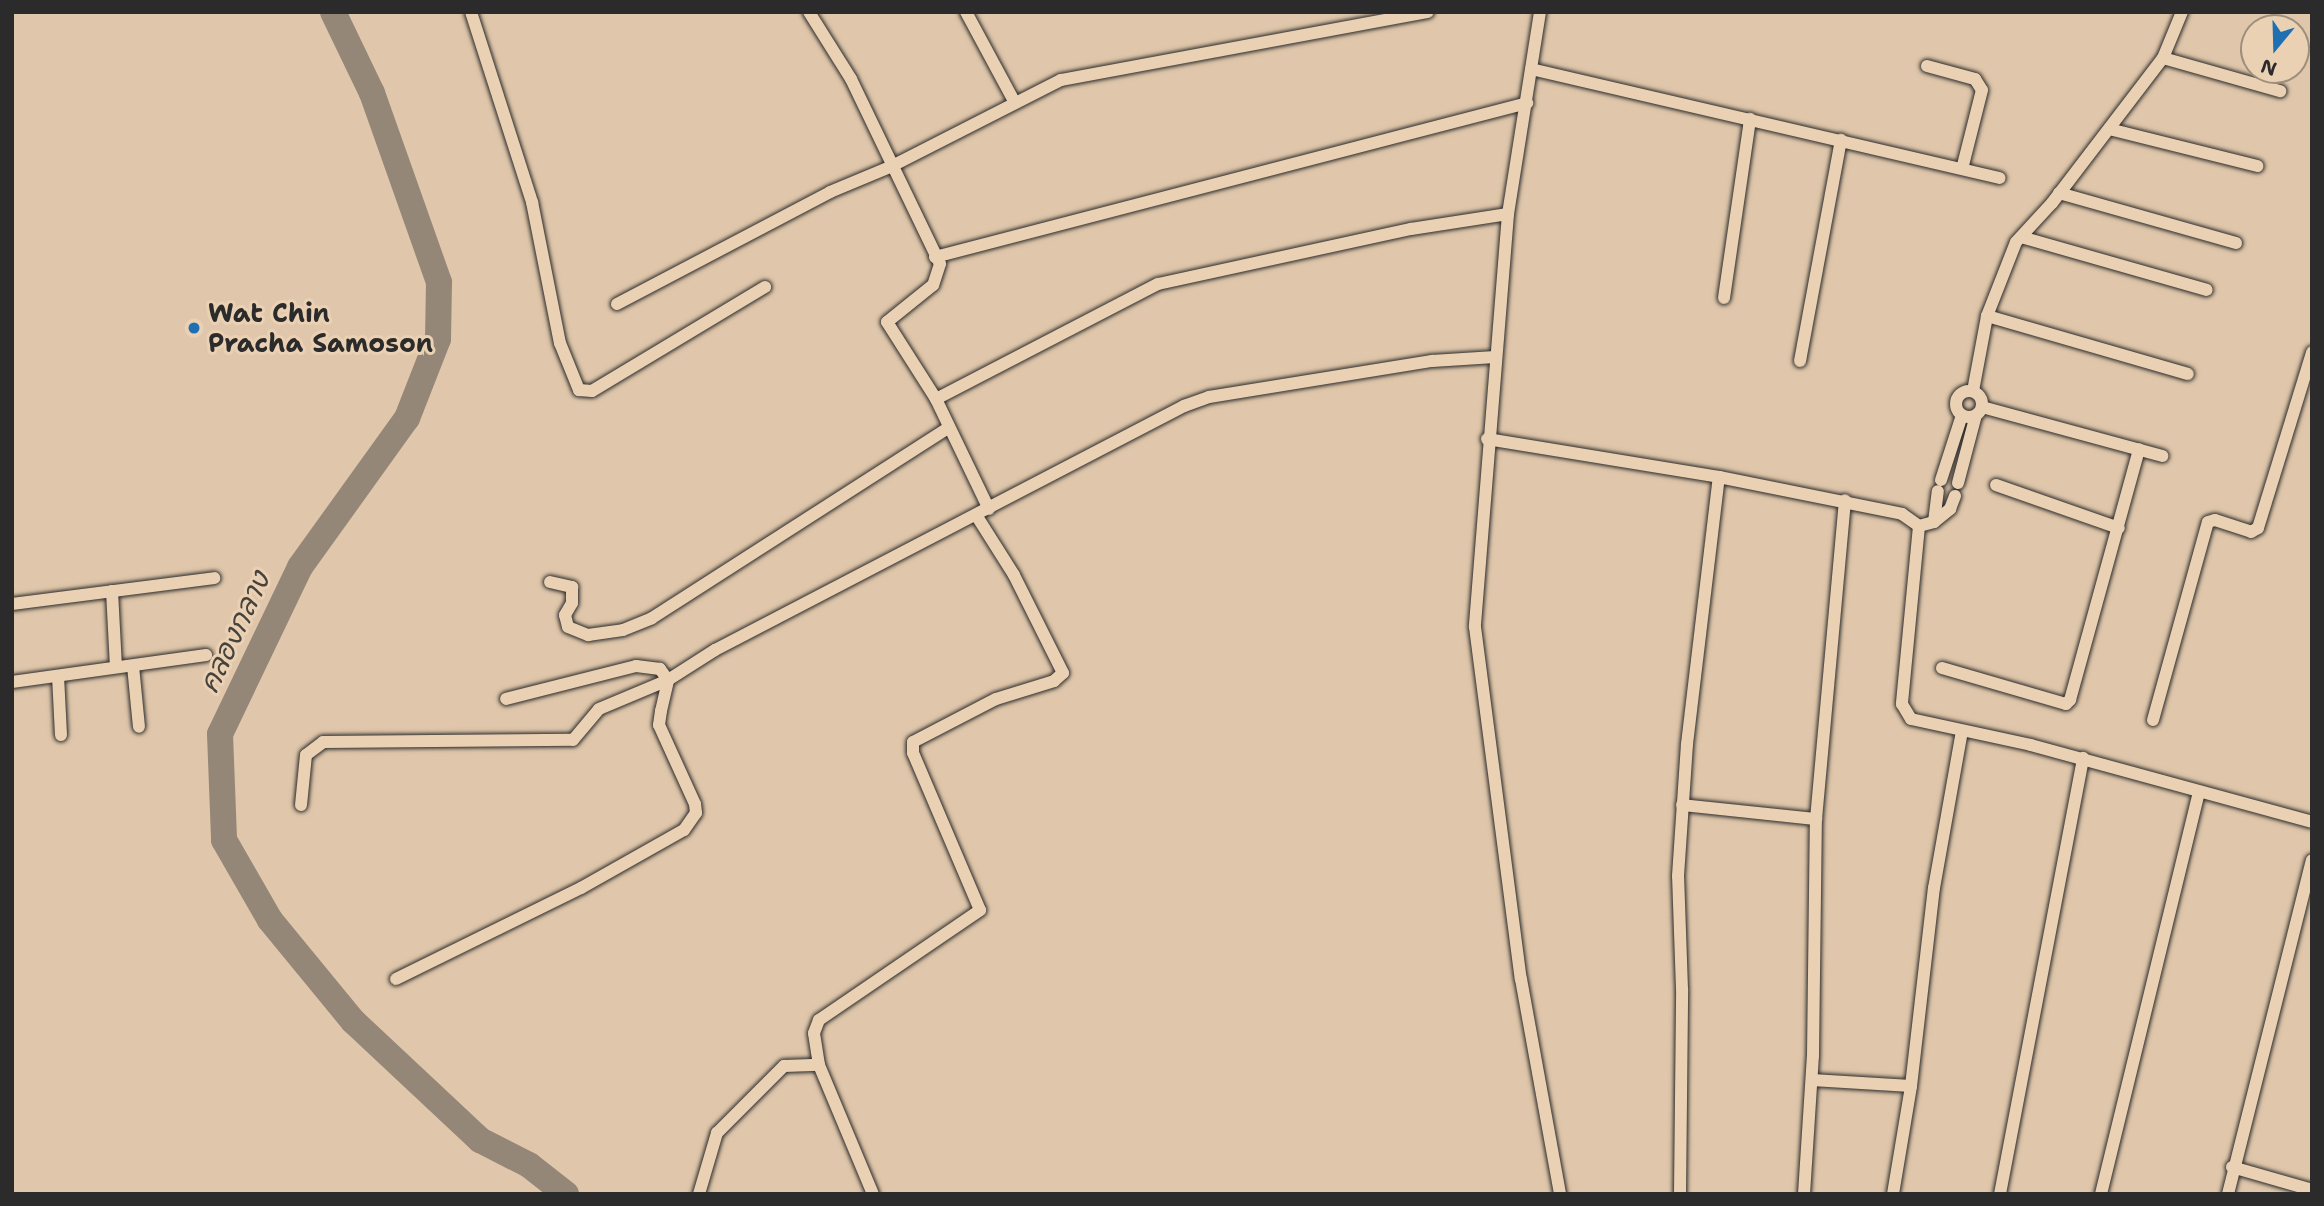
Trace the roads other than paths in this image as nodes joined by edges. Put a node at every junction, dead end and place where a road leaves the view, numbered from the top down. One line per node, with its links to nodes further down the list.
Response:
1 (471, 12): 25 (street)
2 (809, 12): 17 (street)
3 (966, 12): 11 (street)
4 (1427, 12): 11 (street)
5 (1540, 12): 9 (street)
6 (2182, 12): 7 (street)
7 (2163, 58): 10 (street); 14 (street)
8 (1927, 66): 18 (street)
9 (1531, 69): 12 (street); 13 (street)
10 (2280, 91)
11 (1014, 101): 17 (street)
12 (1527, 103): 21 (street); 24 (street)
13 (1750, 119): 15 (street); 27 (street)
14 (2109, 129): 16 (street); 20 (street)
15 (1841, 140): 18 (street); 32 (street)
16 (2257, 166)
17 (890, 167): 24 (street); 28 (street)
18 (1962, 169): 19 (street)
19 (2000, 178)
20 (2059, 193): 22 (street); 23 (street)
21 (1508, 214): 31 (street); 35 (street)
22 (2021, 237): 26 (street); 29 (street)
23 (2236, 243)
24 (935, 257): 35 (street)
25 (765, 288)
26 (2207, 290)
27 (1724, 298)
28 (617, 304)
29 (1987, 316): 33 (street); 34 (street)
30 (2312, 352): 62 (street)
31 (1495, 357): 39 (street); 45 (street)
32 (1800, 361)
33 (2188, 374)
34 (1973, 391): 36 (street); 37 (street)
35 (936, 399): 38 (street)
36 (1979, 411): 37 (street); 40 (street); 47 (street)
37 (1962, 415): 47 (street)
38 (946, 429): 45 (street); 51 (street)
39 (1487, 439): 42 (street); 81 (street)
40 (2139, 449): 41 (street); 49 (street)
41 (2162, 456)
42 (1719, 477): 44 (street); 69 (street)
43 (1996, 485): 49 (street)
44 (1845, 500): 48 (street); 70 (street)
45 (989, 509): 46 (street)
46 (976, 515): 59 (street); 74 (street)
47 (1934, 522): 48 (street)
48 (1919, 526): 64 (street)
49 (2119, 528): 57 (street)
50 (214, 578): 52 (street)
51 (550, 582)
52 (112, 591): 53 (street); 56 (street)
53 (12, 604)
54 (206, 655): 55 (street)
55 (132, 666): 56 (street); 63 (street)
56 (116, 667): 58 (street)
57 (1942, 668)
58 (58, 676): 60 (street); 65 (street)
59 (668, 680): 61 (street); 68 (street); 73 (street)
60 (12, 682)
61 (506, 699)
62 (2153, 720)
63 (139, 727)
64 (1962, 731): 66 (street); 76 (street)
65 (61, 735)
66 (2083, 758): 67 (street); 85 (street)
67 (2199, 793): 71 (street); 86 (street)
68 (301, 805)
69 (1682, 805): 70 (street); 82 (street)
70 (1816, 819): 75 (street)
71 (2312, 822)
72 (2312, 860): 77 (street)
73 (396, 979)
74 (819, 1065): 79 (street); 80 (street)
75 (1812, 1080): 76 (street); 83 (street)
76 (1911, 1086): 84 (street)
77 (2232, 1167): 78 (street); 87 (street)
78 (2312, 1190)
79 (699, 1194)
80 (873, 1194)
81 (1560, 1194)
82 (1680, 1194)
83 (1804, 1194)
84 (1893, 1194)
85 (2000, 1194)
86 (2101, 1194)
87 (2228, 1194)

